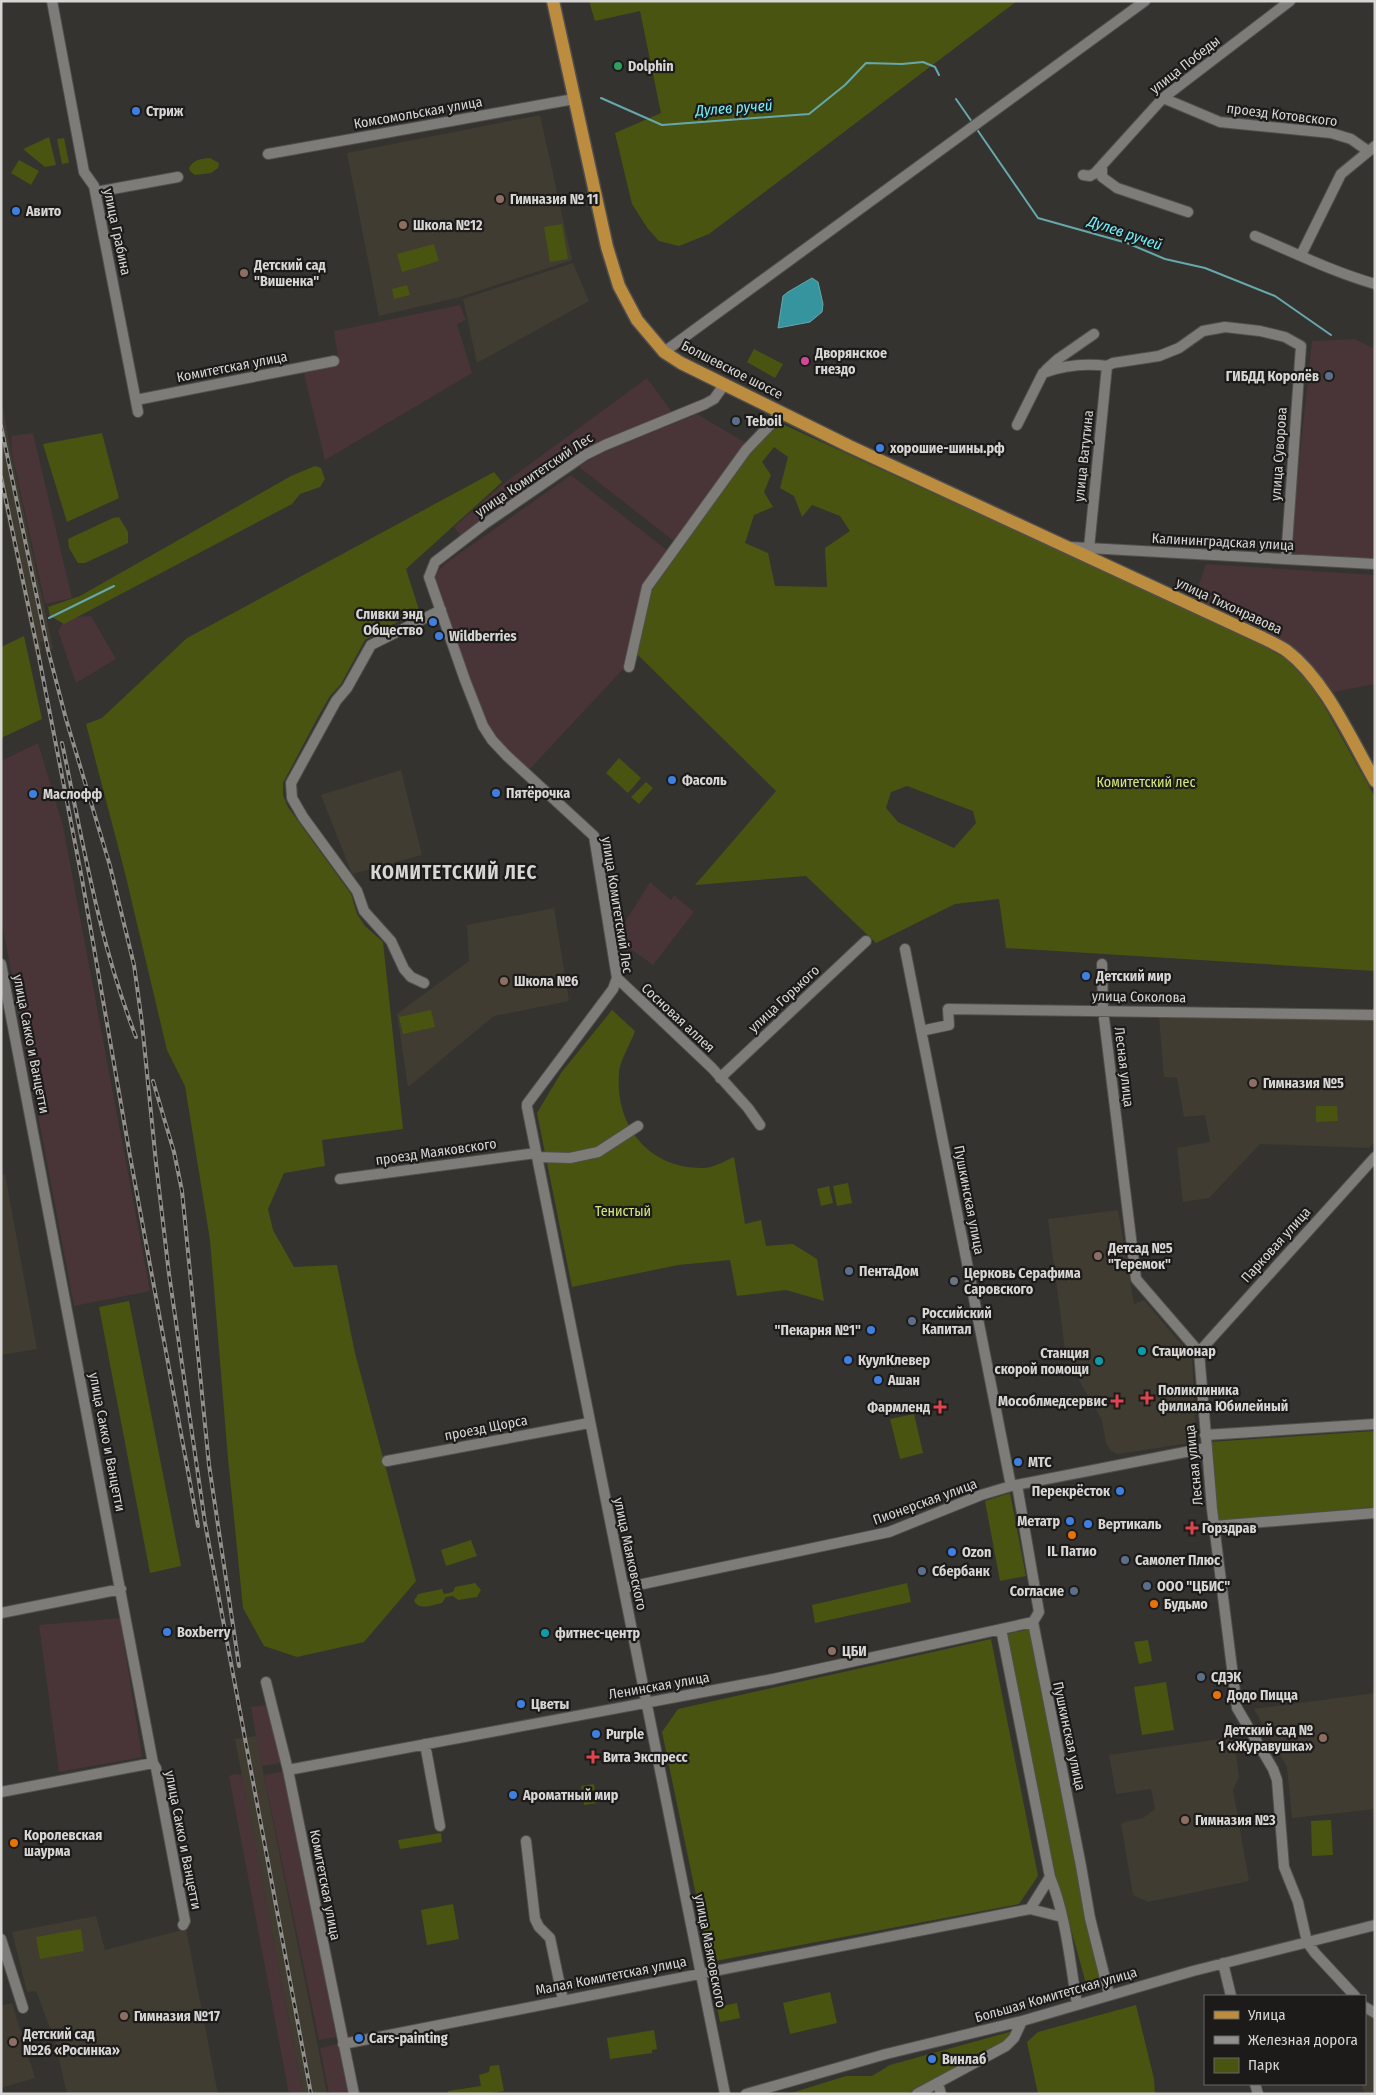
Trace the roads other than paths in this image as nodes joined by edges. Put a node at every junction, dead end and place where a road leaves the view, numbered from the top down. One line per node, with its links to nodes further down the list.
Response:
1 (52, 1): 12 (street, улица Грабина)
2 (553, 1): 6 (main road, Болшевское шоссе)
3 (1145, 1): 18 (street)
4 (1290, 1): 5 (street, улица Победы)
5 (1163, 98): 7 (street, проезд Котовского); 9 (street, улица Победы)
6 (574, 99): 8 (street, Комсомольская улица); 18 (main road, Болшевское шоссе)
7 (1371, 148): 15 (street)
8 (268, 154)
9 (1102, 165): 10 (street, улица Победы); 13 (street)
10 (1083, 175)
11 (178, 177): 12 (street)
12 (96, 192): 23 (street, улица Грабина)
13 (1188, 212)
14 (1255, 236): 15 (street)
15 (1301, 254): 16 (street)
16 (1375, 284)
17 (1094, 334): 21 (street)
18 (664, 352): 22 (main road, Болшевское шоссе)
19 (334, 361): 23 (street, Комитетская улица)
20 (1107, 366): 21 (street); 28 (street, улица Ватутина); 30 (street, улица Суворова)
21 (1043, 373): 26 (street)
22 (724, 385): 24 (main road, Болшевское шоссе); 33 (street, улица Комитетский Лес)
23 (136, 400): 25 (street, улица Грабина)
24 (780, 411): 27 (main road, Болшевское шоссе); 34 (street)
25 (138, 412)
26 (1017, 425)
27 (1069, 547): 28 (street, Калининградская улица); 32 (main road, улица Тихонравова)
28 (1089, 548): 29 (street, Калининградская улица)
29 (1116, 550): 30 (street, Калининградская улица); 32 (street)
30 (1286, 559): 31 (street, Калининградская улица)
31 (1375, 564)
32 (1116, 570): 35 (main road, улица Тихонравова)
33 (441, 610): 40 (street, улица Комитетский Лес); 41 (street)
34 (629, 667)
35 (1375, 781)
36 (866, 941): 45 (street, улица Горького)
37 (905, 949): 44 (street, Пушкинская улица)
38 (1, 964): 62 (street, улица Сакко и Ванцетти)
39 (1102, 964): 42 (street, Лесная улица)
40 (617, 978): 45 (street, Сосновая аллея); 46 (street, улица Комитетский Лес)
41 (424, 983)
42 (1103, 1010): 43 (street, улица Соколова); 44 (street, улица Соколова); 52 (street, Лесная улица)
43 (1375, 1015)
44 (921, 1031): 58 (street, Пушкинская улица)
45 (720, 1078): 47 (street)
46 (527, 1107): 49 (street, улица Маяковского)
47 (760, 1125)
48 (638, 1126): 49 (street, проезд Маяковского)
49 (536, 1155): 51 (street, проезд Маяковского); 53 (street, улица Маяковского)
50 (1375, 1157): 52 (street, Парковая улица)
51 (340, 1179)
52 (1199, 1352): 55 (street, Лесная улица)
53 (589, 1423): 57 (street, проезд Щорса); 61 (street, улица Маяковского)
54 (1375, 1424): 55 (street)
55 (1204, 1435): 56 (street, Лесная улица)
56 (1206, 1448): 58 (street, Пионерская улица); 60 (street, Лесная улица)
57 (388, 1461)
58 (1014, 1485): 61 (street, Пионерская улица); 64 (street, Пушкинская улица)
59 (1375, 1513): 60 (street)
60 (1214, 1526): 80 (street, Лесная улица)
61 (624, 1588): 67 (street, улица Маяковского)
62 (121, 1589): 63 (street); 69 (street, улица Сакко и Ванцетти)
63 (1, 1613)
64 (1033, 1622): 65 (street, Ленинская улица); 83 (street, Пушкинская улица)
65 (1001, 1629): 67 (street, Ленинская улица); 74 (street)
66 (266, 1682): 70 (street, Комитетская улица)
67 (646, 1702): 68 (street, Ленинская улица); 82 (street, улица Маяковского)
68 (425, 1744): 70 (street, Ленинская улица); 72 (street)
69 (153, 1763): 71 (street); 77 (street, улица Сакко и Ванцетти)
70 (288, 1770): 90 (street, Комитетская улица)
71 (1, 1792)
72 (440, 1826)
73 (526, 1841): 86 (street)
74 (1050, 1877): 75 (street); 76 (street)
75 (1030, 1909): 76 (street, Малая Комитетская улица); 82 (street, Малая Комитетская улица)
76 (1062, 1917): 87 (street)
77 (183, 1925)
78 (1375, 1925): 80 (street, Большая Комитетская улица)
79 (1, 1939): 88 (street)
80 (1307, 1942): 81 (street, Большая Комитетская улица); 85 (street)
81 (1223, 1963): 83 (street, Большая Комитетская улица); 84 (street)
82 (701, 1973): 86 (street, Малая Комитетская улица); 94 (street, улица Маяковского)
83 (1109, 1994): 87 (street, Большая Комитетская улица)
84 (1232, 1995)
85 (1354, 1995)
86 (562, 2000): 90 (street, Малая Комитетская улица)
87 (1077, 2004): 89 (street, Большая Комитетская улица)
88 (23, 2008)
89 (1022, 2021): 91 (street); 92 (street, Большая Комитетская улица)
90 (343, 2044): 93 (street, Комитетская улица)
91 (940, 2089): 96 (street)
92 (775, 2090): 95 (street, Большая Комитетская улица)
93 (354, 2094)
94 (725, 2094)
95 (746, 2094)
96 (917, 2094)

